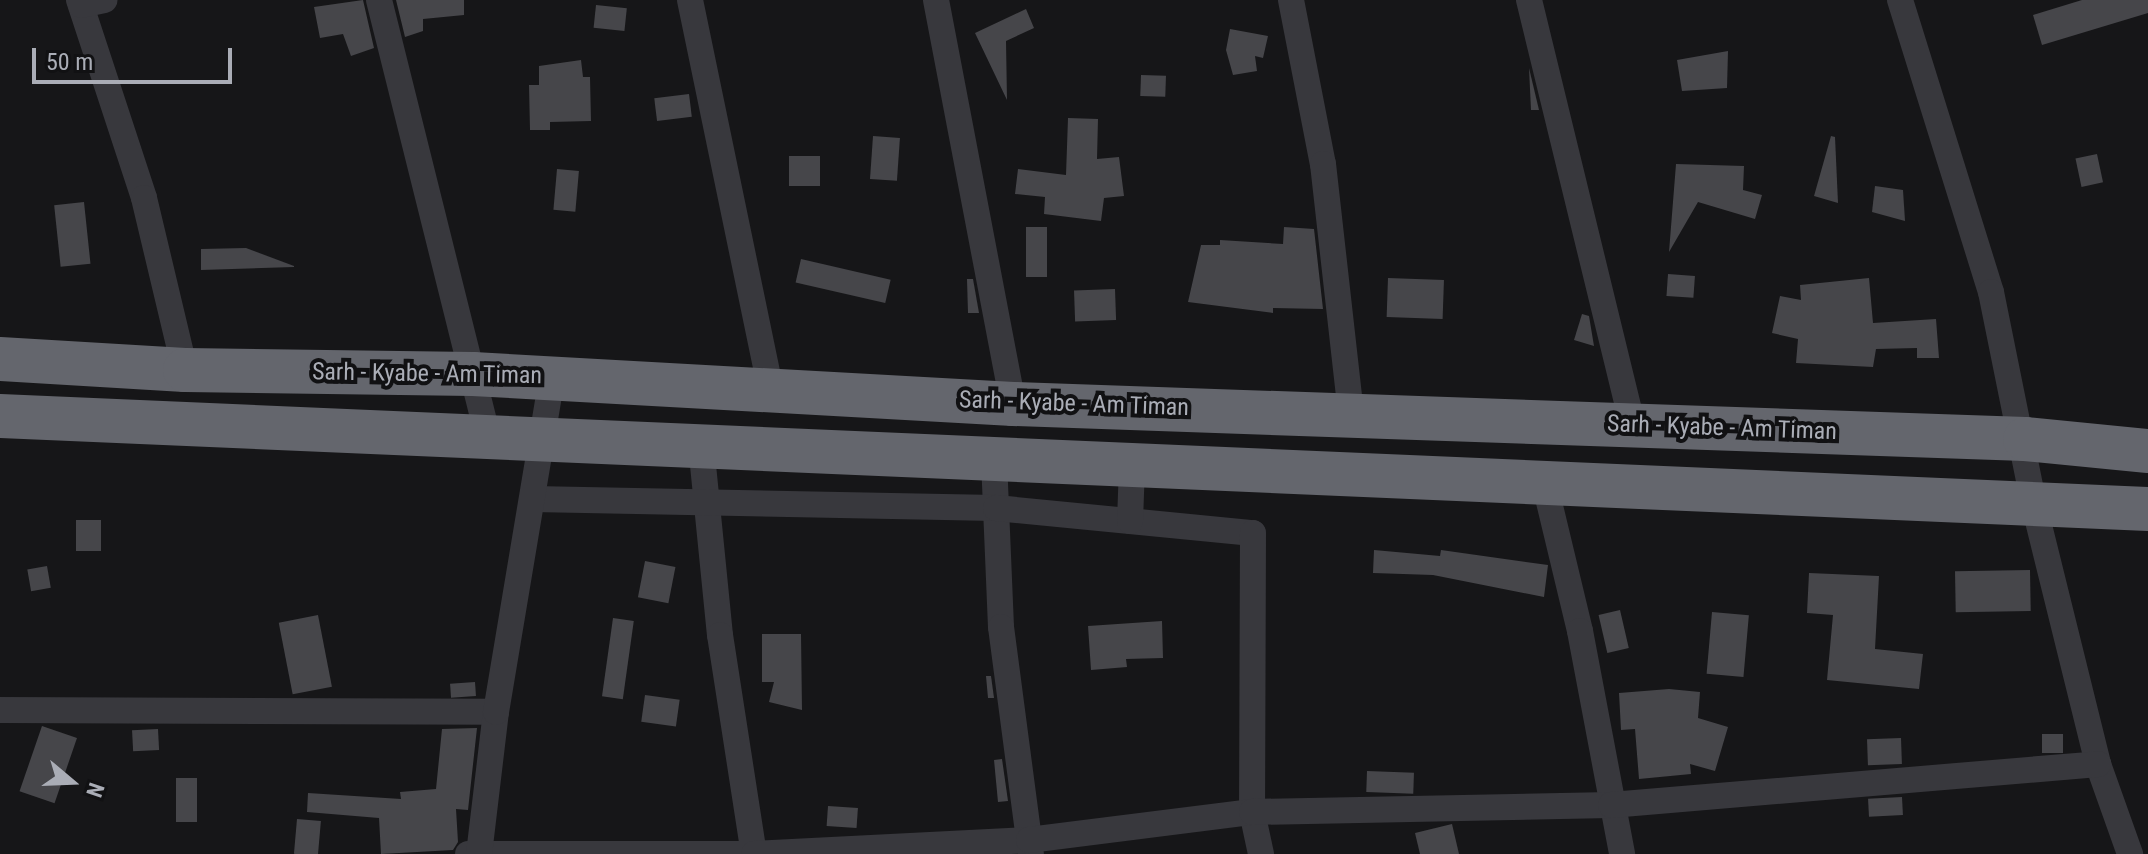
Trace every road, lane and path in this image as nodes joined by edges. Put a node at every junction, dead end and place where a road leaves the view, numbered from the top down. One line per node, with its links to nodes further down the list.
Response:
1 (379, 0): 10 (street)
2 (690, 0): 12 (street)
3 (936, 0): 13 (street)
4 (1291, 0): 14 (street)
5 (1529, 0): 16 (street)
6 (1900, 0): 18 (street)
7 (88, 2): 9 (street)
8 (0, 359): 9 (highway, Sarh - Kyabe - Am Timan)
9 (185, 370): 10 (highway, Sarh - Kyabe - Am Timan)
10 (473, 374): 11 (highway, Sarh - Kyabe - Am Timan); 17 (street)
11 (552, 377): 12 (highway, Sarh - Kyabe - Am Timan); 19 (street)
12 (770, 387): 13 (highway, Sarh - Kyabe - Am Timan)
13 (1013, 404): 14 (highway, Sarh - Kyabe - Am Timan)
14 (1351, 414): 16 (highway, Sarh - Kyabe - Am Timan)
15 (0, 416): 17 (highway)
16 (1632, 424): 18 (highway, Sarh - Kyabe - Am Timan)
17 (488, 437): 19 (highway)
18 (2025, 439): 21 (highway, Sarh - Kyabe - Am Timan); 27 (street)
19 (543, 440): 20 (highway); 25 (street)
20 (701, 445): 22 (highway); 26 (street)
21 (2148, 451)
22 (994, 460): 23 (highway); 28 (street)
23 (1132, 467): 24 (highway); 30 (street)
24 (1544, 481): 27 (highway); 34 (street)
25 (533, 499): 26 (street); 32 (street)
26 (706, 500): 28 (street); 39 (street)
27 (2034, 505): 29 (highway); 33 (street)
28 (996, 508): 30 (street); 36 (street)
29 (2148, 509)
30 (1130, 521): 35 (street)
31 (0, 710): 32 (street)
32 (496, 712): 38 (street)
33 (2098, 764): 34 (street); 42 (street)
34 (1611, 805): 35 (street); 41 (street)
35 (1252, 812): 36 (street); 40 (street)
36 (1030, 847): 39 (street)
37 (468, 854): 38 (street)
38 (479, 854): 39 (street)
39 (754, 854)
40 (1261, 854)
41 (1622, 854)
42 (2130, 854)

